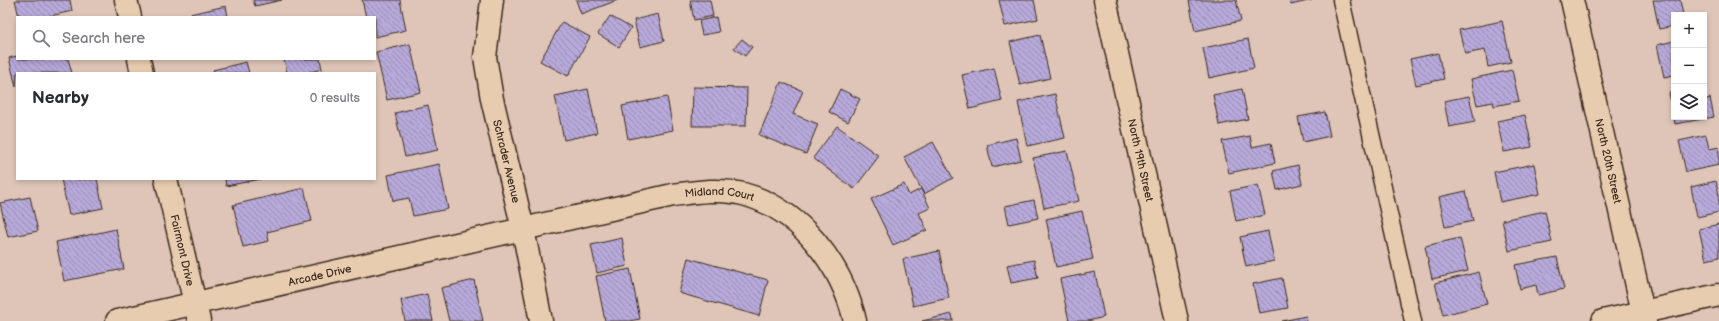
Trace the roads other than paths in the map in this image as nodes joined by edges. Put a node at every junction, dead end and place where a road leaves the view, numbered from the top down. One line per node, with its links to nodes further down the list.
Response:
1 (126, 0): 6 (street)
2 (492, 0): 10 (street, Schrader Avenue)
3 (1104, 0): 17 (street, North 19th Street)
4 (1341, 0): 18 (lane)
5 (1572, 0): 13 (street, North 20th Street)
6 (130, 16)
7 (139, 60): 8 (street)
8 (142, 72)
9 (166, 180): 12 (street, Fairmont Drive)
10 (523, 229): 12 (street, Arcade Drive); 15 (street, Schrader Avenue); 16 (street, Midland Court)
11 (1719, 295): 13 (street)
12 (196, 312): 14 (street, Arcade Drive)
13 (1644, 316): 19 (street)
14 (117, 321)
15 (541, 321)
16 (855, 321)
17 (1177, 321)
18 (1413, 321)
19 (1603, 321)

